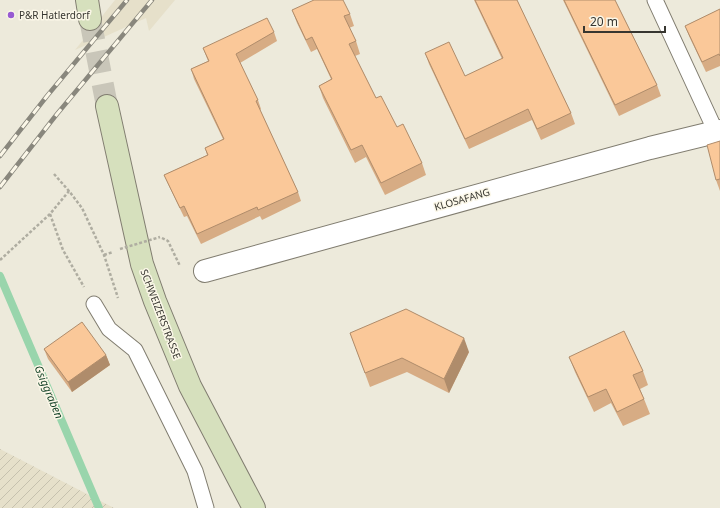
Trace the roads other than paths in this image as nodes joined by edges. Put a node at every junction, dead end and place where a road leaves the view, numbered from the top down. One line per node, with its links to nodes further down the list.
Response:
1 (655, 0): 3 (lane)
2 (107, 106): 7 (street, SCHWEIZERSTRASSE)
3 (718, 132): 4 (street, KLOSAFANG)
4 (205, 271)
5 (94, 304): 6 (lane)
6 (206, 508)
7 (254, 508)

